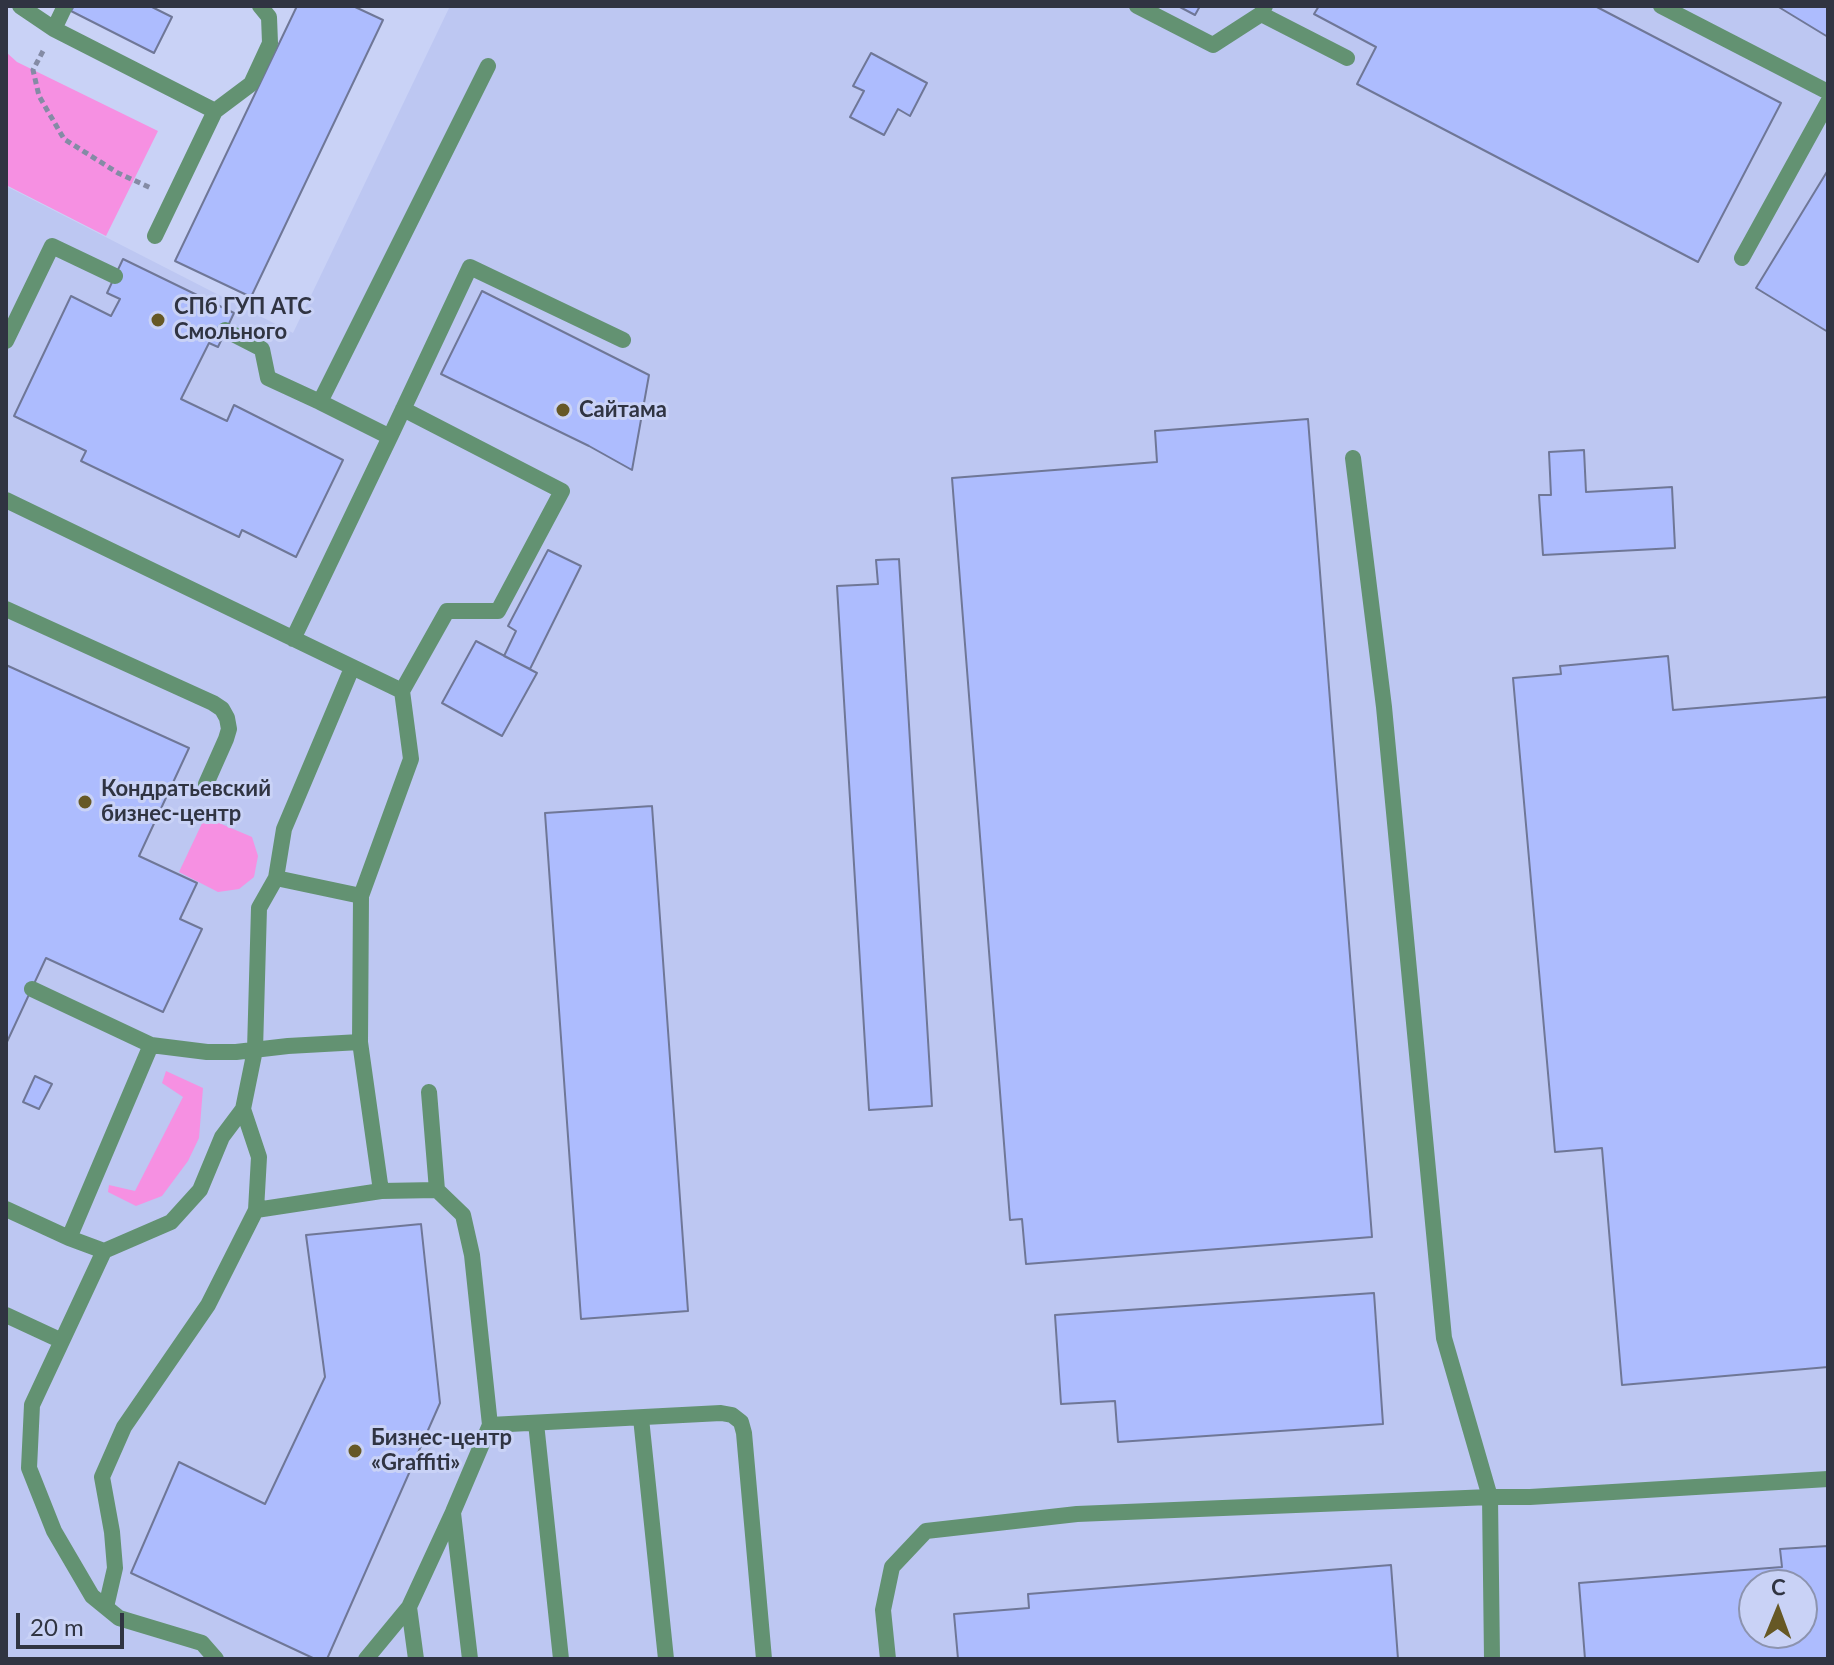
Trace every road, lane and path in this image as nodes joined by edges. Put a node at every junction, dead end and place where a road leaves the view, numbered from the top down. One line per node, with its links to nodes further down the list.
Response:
1 (20, 6): 7 (lane)
2 (65, 6): 7 (lane)
3 (260, 6): 13 (lane)
4 (1137, 6): 6 (lane)
5 (1661, 6): 11 (lane)
6 (1263, 10): 8 (lane)
7 (54, 29): 13 (lane)
8 (1347, 58)
9 (488, 66): 21 (lane)
10 (33, 70): 14 (path)
11 (1828, 92)
12 (1828, 102): 16 (lane)
13 (215, 111): 14 (lane)
14 (173, 199): 15 (lane)
15 (155, 236)
16 (1742, 258)
17 (115, 276): 20 (lane)
18 (225, 330): 21 (lane)
19 (623, 340): 22 (lane)
20 (6, 341)
21 (320, 402): 23 (lane)
22 (403, 409): 23 (lane); 29 (lane)
23 (390, 437): 27 (lane)
24 (1353, 458): 51 (lane)
25 (6, 500): 27 (lane)
26 (6, 609): 30 (lane)
27 (293, 639): 28 (lane)
28 (352, 668): 29 (lane); 31 (lane)
29 (402, 691): 32 (lane)
30 (206, 784)
31 (276, 878): 32 (lane); 36 (lane)
32 (361, 896): 34 (lane)
33 (32, 989): 35 (lane)
34 (360, 1042): 36 (lane); 40 (lane)
35 (151, 1045): 36 (lane); 43 (lane)
36 (255, 1050): 38 (lane)
37 (429, 1092): 39 (lane)
38 (243, 1109): 42 (lane); 44 (lane)
39 (437, 1190): 40 (lane); 49 (lane)
40 (381, 1191): 42 (lane)
41 (6, 1209): 43 (lane)
42 (256, 1210): 53 (lane)
43 (69, 1238): 44 (lane)
44 (104, 1251): 46 (lane)
45 (6, 1315): 46 (lane)
46 (62, 1341): 53 (lane)
47 (641, 1418): 48 (lane); 60 (lane); 61 (lane)
48 (536, 1423): 49 (lane); 59 (lane)
49 (490, 1425): 52 (lane)
50 (1828, 1479): 51 (lane)
51 (1490, 1497): 62 (lane); 63 (lane)
52 (453, 1512): 54 (lane); 58 (lane)
53 (106, 1607): 55 (lane)
54 (409, 1607): 56 (lane); 57 (lane)
55 (216, 1659)
56 (366, 1659)
57 (416, 1659)
58 (470, 1659)
59 (561, 1659)
60 (666, 1659)
61 (764, 1659)
62 (888, 1659)
63 (1492, 1659)

